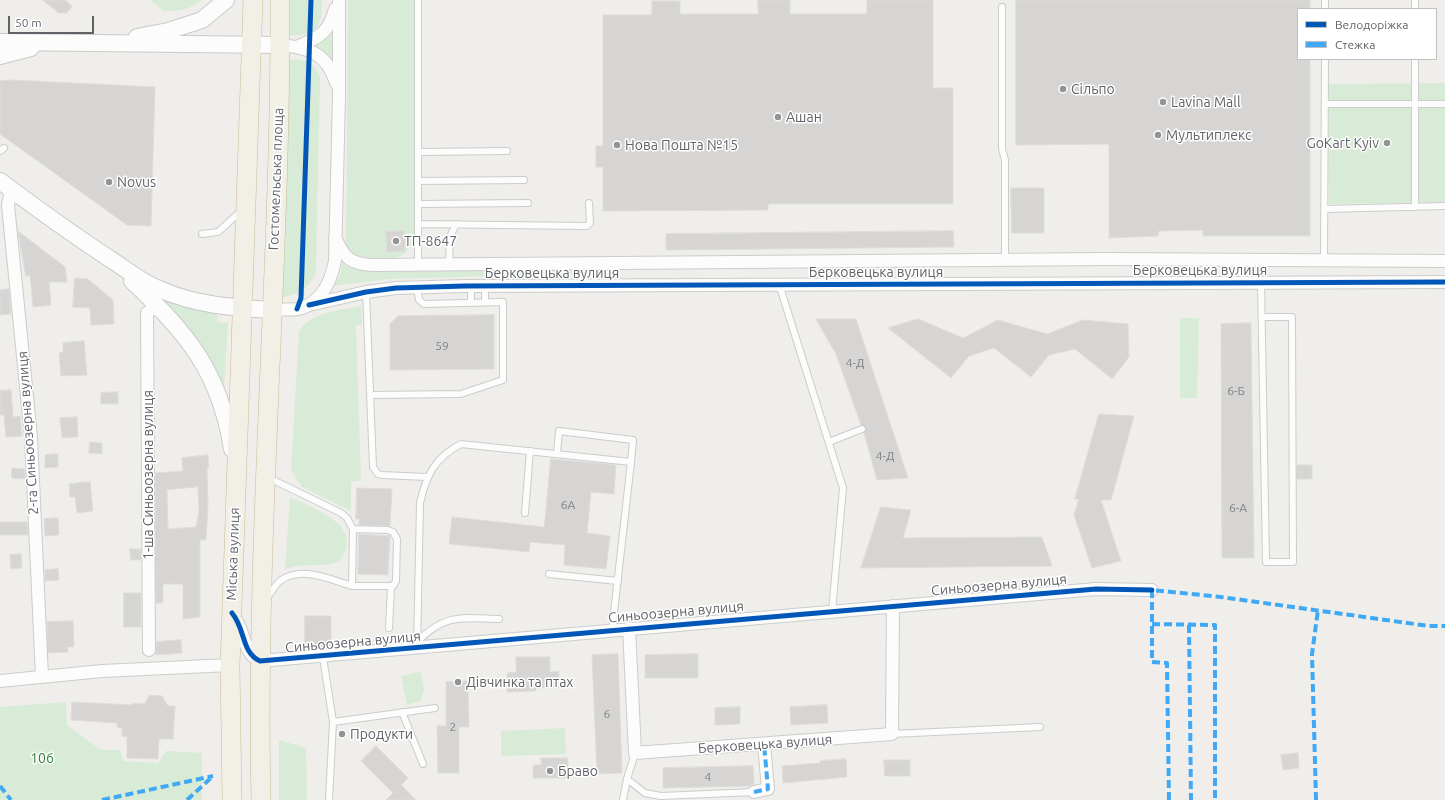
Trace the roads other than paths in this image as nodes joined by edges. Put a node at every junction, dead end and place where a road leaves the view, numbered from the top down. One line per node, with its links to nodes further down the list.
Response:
1 (226, 0): 9 (main road)
2 (252, 0): 10 (highway, Гостомельська площа)
3 (280, 0): 11 (highway, Гостомельська площа)
4 (338, 0): 12 (street, Берковецька вулиця); 16 (street, Берковецька вулиця)
5 (418, 0): 21 (lane)
6 (1002, 7): 36 (lane)
7 (0, 42): 8 (main road)
8 (48, 43): 9 (main road); 13 (main road)
9 (105, 44): 10 (main road)
10 (251, 45): 11 (main road); 28 (highway, Гостомельська площа)
11 (279, 45): 12 (street, Берковецька вулиця); 54 (highway, Гостомельська площа)
12 (299, 46): 16 (street, Берковецька вулиця)
13 (0, 56)
14 (1325, 60): 17 (lane)
15 (1415, 60): 18 (lane)
16 (339, 97): 35 (street, Берковецька вулиця)
17 (1325, 104): 18 (lane); 31 (lane)
18 (1415, 104): 19 (lane); 30 (lane)
19 (1445, 104)
20 (508, 151): 21 (lane)
21 (418, 152): 23 (lane)
22 (524, 180): 23 (lane)
23 (418, 181): 27 (lane)
24 (5, 186): 39 (main road); 85 (street, 2-га Синьоозерна вулиця)
25 (528, 203): 27 (lane)
26 (589, 203): 33 (lane)
27 (418, 204): 32 (lane)
28 (246, 206): 34 (lane); 53 (highway, Гостомельська площа)
29 (1445, 206): 30 (lane)
30 (1415, 207): 31 (lane)
31 (1324, 209): 37 (lane)
32 (418, 224): 33 (lane); 40 (lane)
33 (456, 224): 41 (lane)
34 (202, 234)
35 (336, 237): 40 (street, Берковецька вулиця); 52 (street, Берковецька вулиця)
36 (1005, 260): 37 (street, Берковецька вулиця); 41 (street, Берковецька вулиця)
37 (1324, 260): 38 (street, Берковецька вулиця)
38 (1445, 261)
39 (118, 264): 51 (main road); 53 (main road)
40 (418, 264): 41 (street, Берковецька вулиця)
41 (450, 264)
42 (1261, 282): 43 (street, Берковецька вулиця); 44 (street, Берковецька вулиця); 55 (lane)
43 (1445, 282)
44 (780, 284): 46 (street, Берковецька вулиця); 58 (lane)
45 (470, 286): 46 (street, Берковецька вулиця); 47 (street, Берковецька вулиця); 49 (lane)
46 (485, 286): 50 (lane)
47 (417, 287): 48 (street, Берковецька вулиця); 49 (lane)
48 (366, 292): 52 (street, Берковецька вулиця); 56 (lane)
49 (471, 302): 50 (lane)
50 (485, 302): 56 (lane)
51 (157, 305): 62 (main road); 81 (street, 1-ша Синьоозерна вулиця)
52 (309, 305): 54 (street, Берковецька вулиця)
53 (241, 308): 54 (main road); 62 (highway, Міська вулиця)
54 (273, 310): 63 (highway)
55 (1262, 317): 55 (lane)
56 (372, 395): 64 (lane)
57 (862, 429): 58 (lane)
58 (829, 442): 74 (lane)
59 (530, 451): 60 (lane); 64 (lane); 65 (lane)
60 (557, 454): 61 (lane); 61 (lane)
61 (631, 462): 68 (lane)
62 (236, 477): 75 (highway, Міська вулиця)
63 (267, 477): 66 (lane); 72 (highway)
64 (427, 477): 80 (lane)
65 (525, 513)
66 (353, 529): 69 (lane); 70 (lane)
67 (549, 574): 68 (lane)
68 (618, 581): 79 (lane)
69 (352, 586): 70 (lane); 72 (lane)
70 (391, 587): 77 (lane)
71 (1152, 590): 73 (street, Синьоозерна вулиця)
72 (261, 606): 83 (highway)
73 (893, 606): 74 (street, Синьоозерна вулиця); 91 (street)
74 (832, 611): 78 (street, Синьоозерна вулиця)
75 (232, 613): 83 (street); 84 (highway, Міська вулиця)
76 (499, 619): 80 (lane)
77 (389, 628)
78 (629, 628): 79 (street, Синьоозерна вулиця); 93 (street)
79 (612, 630): 80 (street, Синьоозерна вулиця)
80 (417, 645): 82 (street, Синьоозерна вулиця)
81 (149, 650)
82 (323, 657): 83 (street, Синьоозерна вулиця); 89 (lane)
83 (260, 661): 98 (highway)
84 (230, 665): 85 (street); 97 (highway, Міська вулиця)
85 (42, 677): 86 (street)
86 (0, 681)
87 (435, 708): 88 (lane)
88 (402, 712): 89 (lane); 94 (lane)
89 (333, 722): 99 (lane)
90 (1040, 727): 91 (lane)
91 (892, 734): 92 (street, Берковецька вулиця)
92 (764, 744): 93 (street, Берковецька вулиця); 96 (street)
93 (635, 753): 95 (lane)
94 (423, 764)
95 (627, 779): 96 (lane); 100 (lane)
96 (754, 792)
97 (232, 800)
98 (261, 800)
99 (329, 800)
100 (623, 800)

